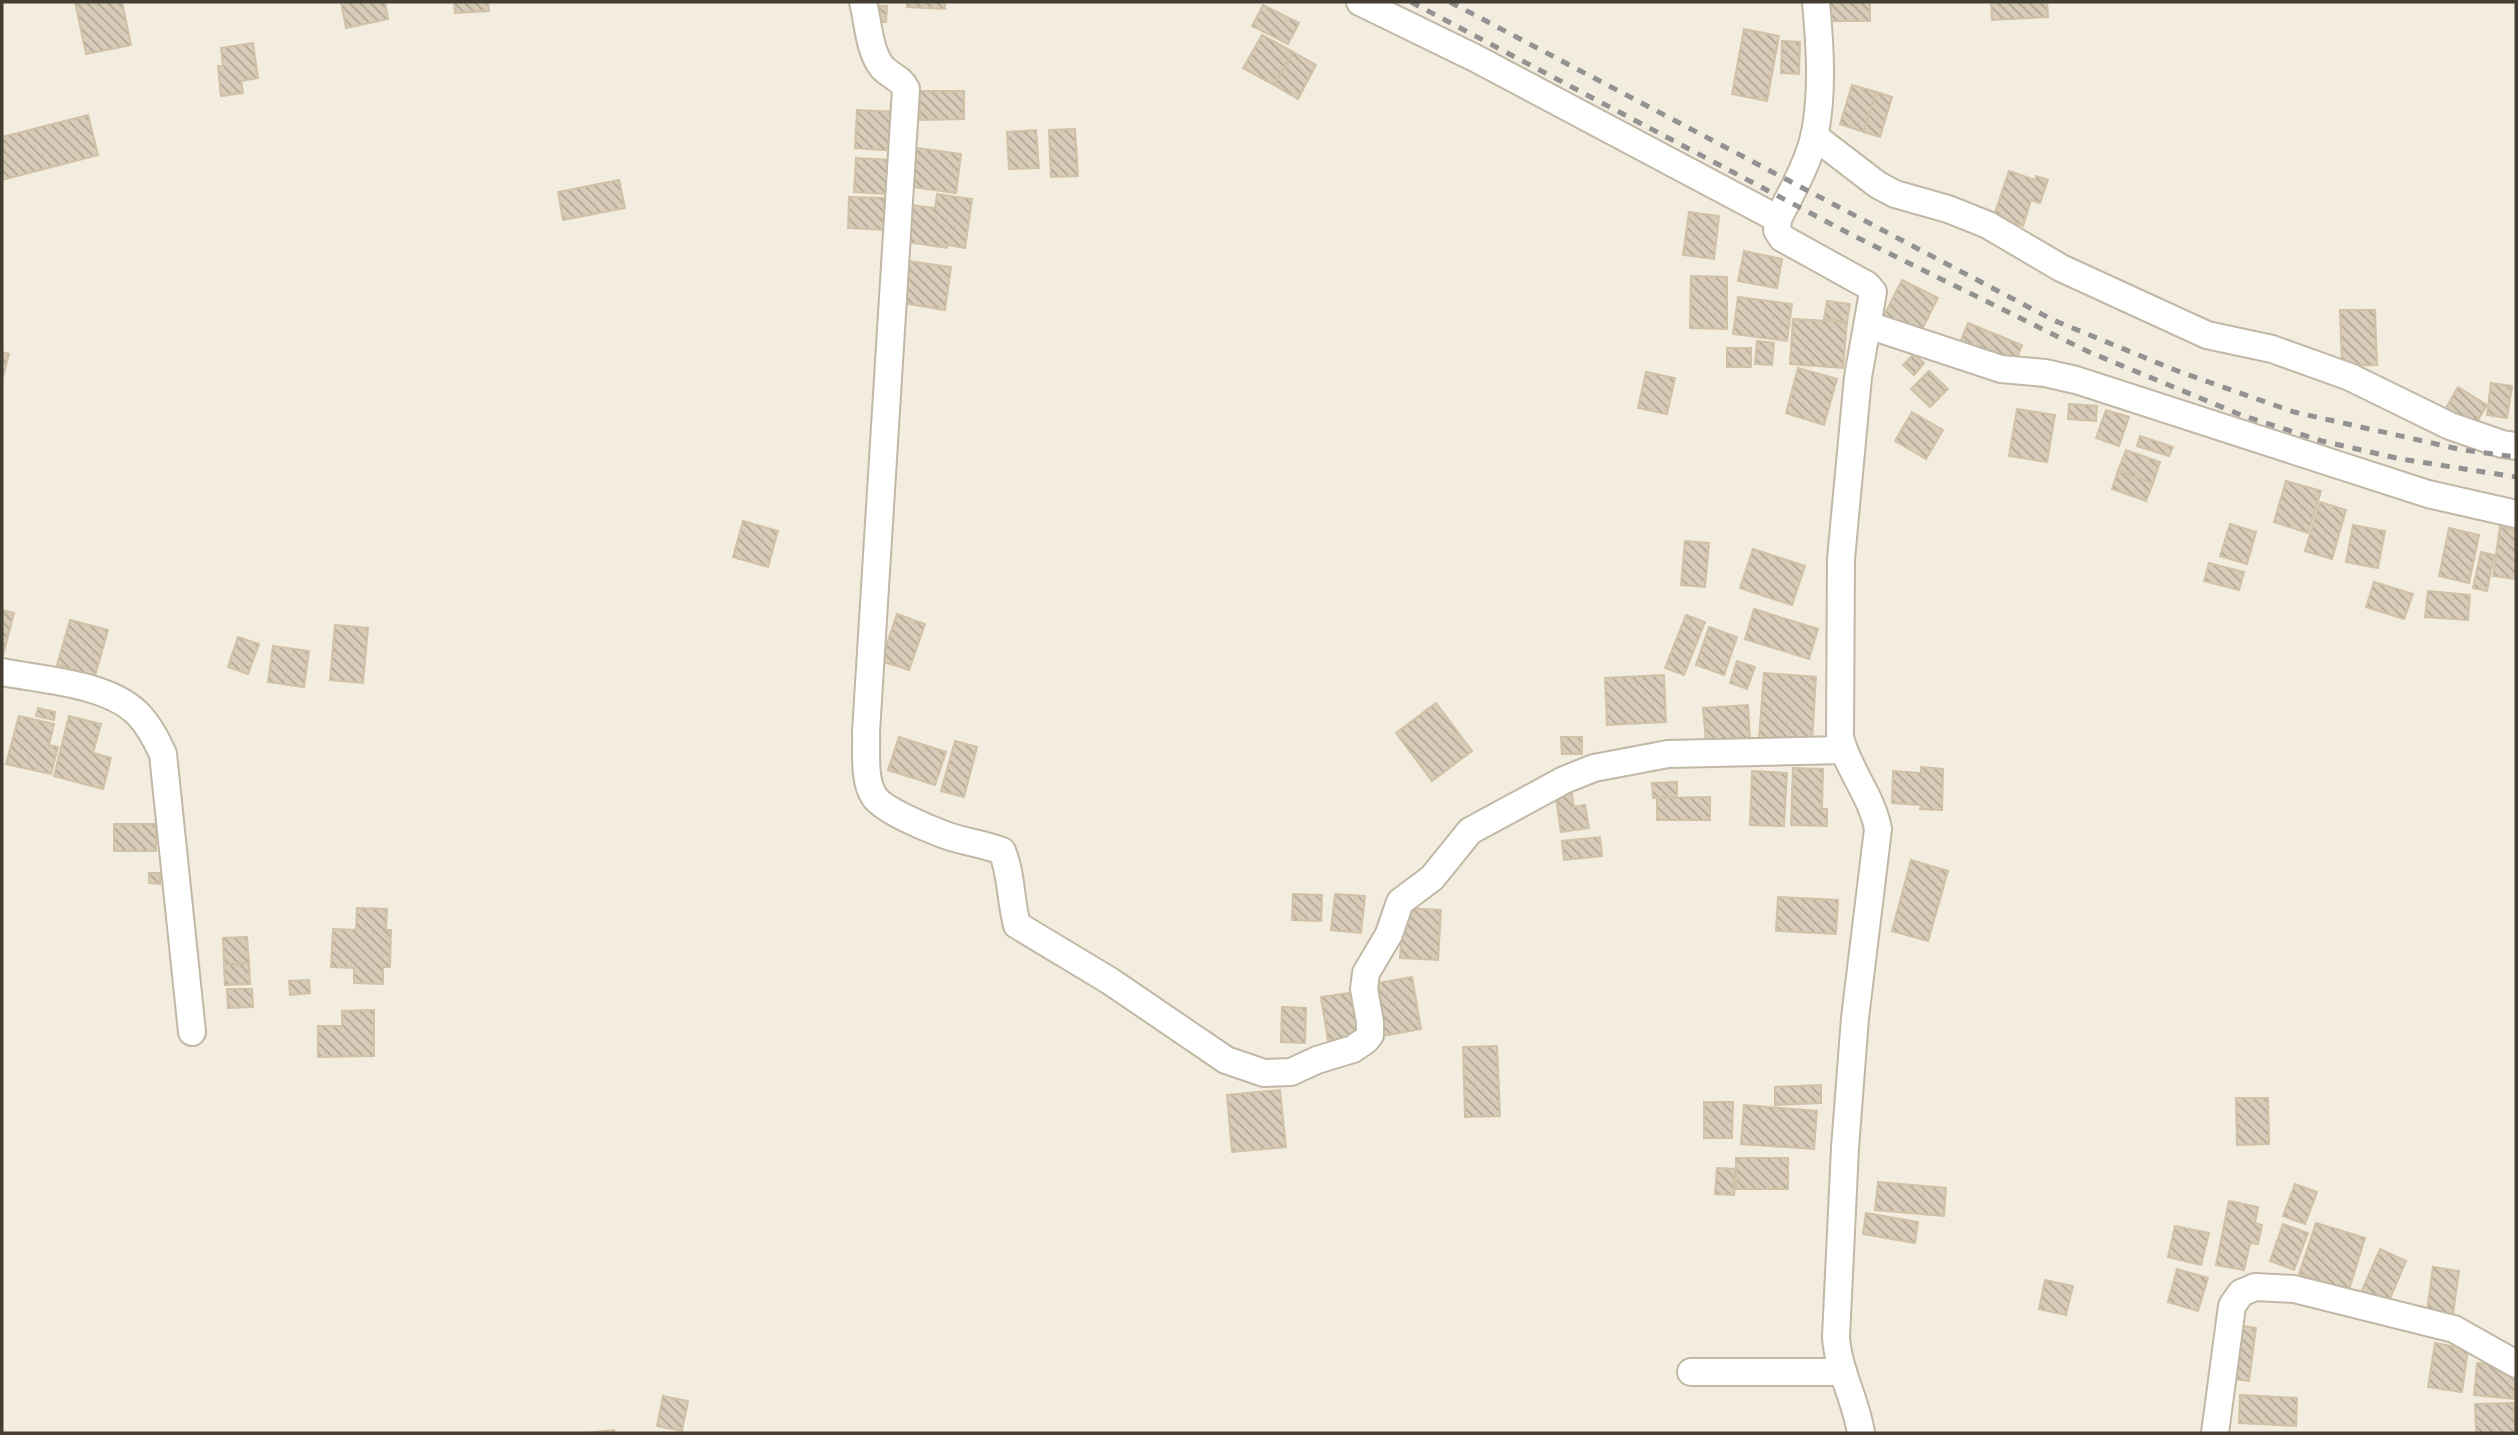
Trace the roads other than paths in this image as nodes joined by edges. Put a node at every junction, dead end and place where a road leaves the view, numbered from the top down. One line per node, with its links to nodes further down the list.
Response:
1 (863, 2): 10 (street)
2 (1360, 2): 5 (street)
3 (1816, 2): 4 (street)
4 (1814, 136): 5 (street); 7 (street)
5 (1778, 219): 6 (street)
6 (1868, 326): 8 (street); 10 (street)
7 (2516, 446)
8 (2516, 514)
9 (2, 672): 11 (street)
10 (1843, 750): 14 (street)
11 (192, 1032)
12 (2516, 1363): 16 (street)
13 (1691, 1372): 14 (street)
14 (1843, 1372): 15 (street)
15 (1861, 1433)
16 (2215, 1433)

